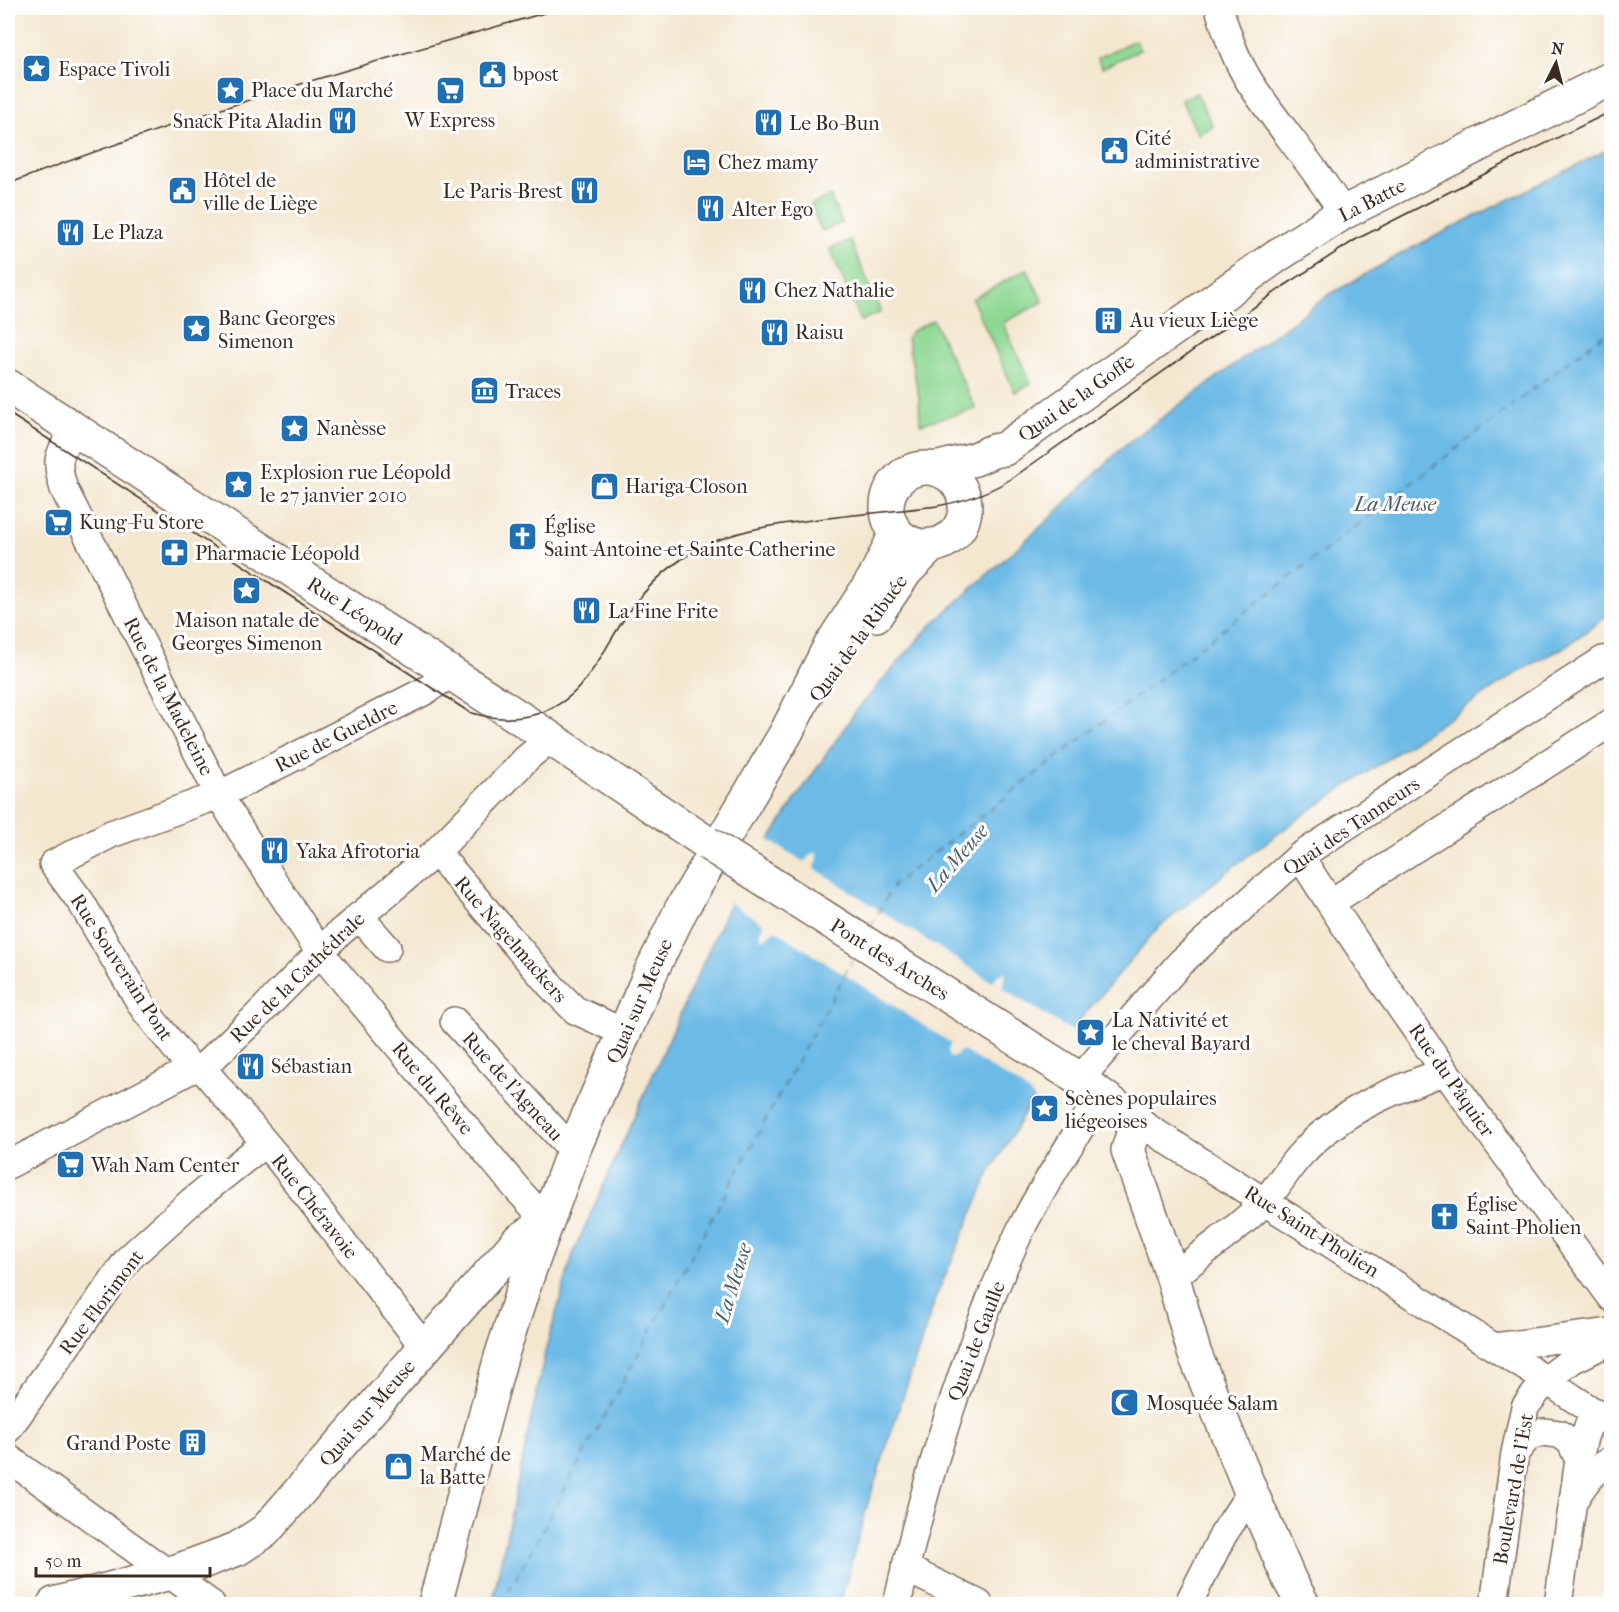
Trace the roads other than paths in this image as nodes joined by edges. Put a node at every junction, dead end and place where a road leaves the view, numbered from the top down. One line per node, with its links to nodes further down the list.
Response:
1 (1219, 8): 3 (street)
2 (1611, 78): 3 (main road, La Batte)
3 (1343, 213): 4 (main road, La Batte)
4 (1148, 346): 7 (main road, Quai de la Goffe)
5 (8, 386): 6 (main road, Rue Léopold)
6 (74, 429): 13 (main road, Rue Léopold); 17 (street, Rue de la Madeleine)
7 (1004, 449): 8 (main road, Quai de la Goffe); 9 (main road, Quai de la Goffe)
8 (935, 469): 9 (main road); 10 (main road, Quai de la Goffe)
9 (965, 508): 11 (main road, Quai de la Goffe)
10 (894, 531): 11 (main road); 15 (main road, Quai de la Ribuée)
11 (932, 545): 15 (main road, Quai de la Ribuée)
12 (1607, 660): 20 (street, Quai des Tanneurs)
13 (452, 674): 16 (main road, Rue Léopold); 17 (street, Rue de Gueldre)
14 (1611, 722): 22 (street)
15 (786, 733): 18 (main road, Quai de la Ribuée)
16 (551, 738): 18 (main road, Rue Léopold); 19 (street, Rue de la Cathédrale)
17 (219, 795): 21 (street, Rue de Gueldre); 25 (street, Rue de la Madeleine)
18 (703, 842): 27 (main road, Quai sur Meuse); 30 (main road, Pont des Arches, bridge)
19 (436, 852): 23 (street, Rue de la Cathédrale); 27 (street, Rue Nagelmackers)
20 (1300, 856): 22 (street, Rue du Pâquier); 30 (street, Quai des Tanneurs)
21 (53, 864): 28 (street, Rue Souverain Pont)
22 (1330, 903): 29 (street, Rue du Pâquier)
23 (359, 916): 24 (street); 25 (street, Rue de la Cathédrale)
24 (387, 948)
25 (320, 952): 28 (street, Rue de la Cathédrale); 36 (street, Rue du Rêwe)
26 (454, 1021): 33 (street, Rue de l'Agneau)
27 (625, 1033): 33 (main road, Quai sur Meuse)
28 (197, 1068): 32 (street, Rue Chéravoie); 34 (street, Rue de la Cathédrale)
29 (1444, 1072): 35 (street); 38 (street, Rue du Pâquier)
30 (1084, 1083): 31 (main road, Rue Saint-Pholien); 52 (street, Quai de Gaulle)
31 (1137, 1121): 35 (street, Rue Saint-Pholien); 37 (main road)
32 (265, 1143): 41 (street, Rue Chéravoie); 45 (street, Rue Florimont)
33 (573, 1152): 36 (main road, Quai sur Meuse)
34 (8, 1165)
35 (1265, 1202): 37 (street); 42 (street, Rue Saint-Pholien)
36 (547, 1222): 41 (main road, Quai sur Meuse); 56 (main road, Quai sur Meuse)
37 (1173, 1278): 50 (main road)
38 (1611, 1298)
39 (1611, 1332): 42 (street)
40 (1611, 1340): 43 (street, Boulevard de l'Est)
41 (424, 1347): 53 (main road, Quai sur Meuse)
42 (1494, 1347): 43 (street, Rue Saint-Pholien)
43 (1546, 1380): 44 (street, Rue Saint-Pholien); 46 (street, Boulevard de l'Est)
44 (1605, 1412): 49 (street)
45 (8, 1429)
46 (1515, 1453): 49 (street); 61 (street, Boulevard de l'Est)
47 (8, 1458): 53 (street)
48 (1611, 1459): 51 (street)
49 (1579, 1460): 51 (street)
50 (1251, 1492): 59 (street); 60 (main road)
51 (1574, 1501): 62 (street)
52 (905, 1568): 57 (street, Quai de Gaulle); 58 (street)
53 (167, 1574): 54 (main road, Quai sur Meuse); 55 (street)
54 (54, 1605)
55 (211, 1605)
56 (435, 1605)
57 (897, 1605)
58 (979, 1605)
59 (1188, 1605)
60 (1303, 1605)
61 (1494, 1605)
62 (1558, 1605)

